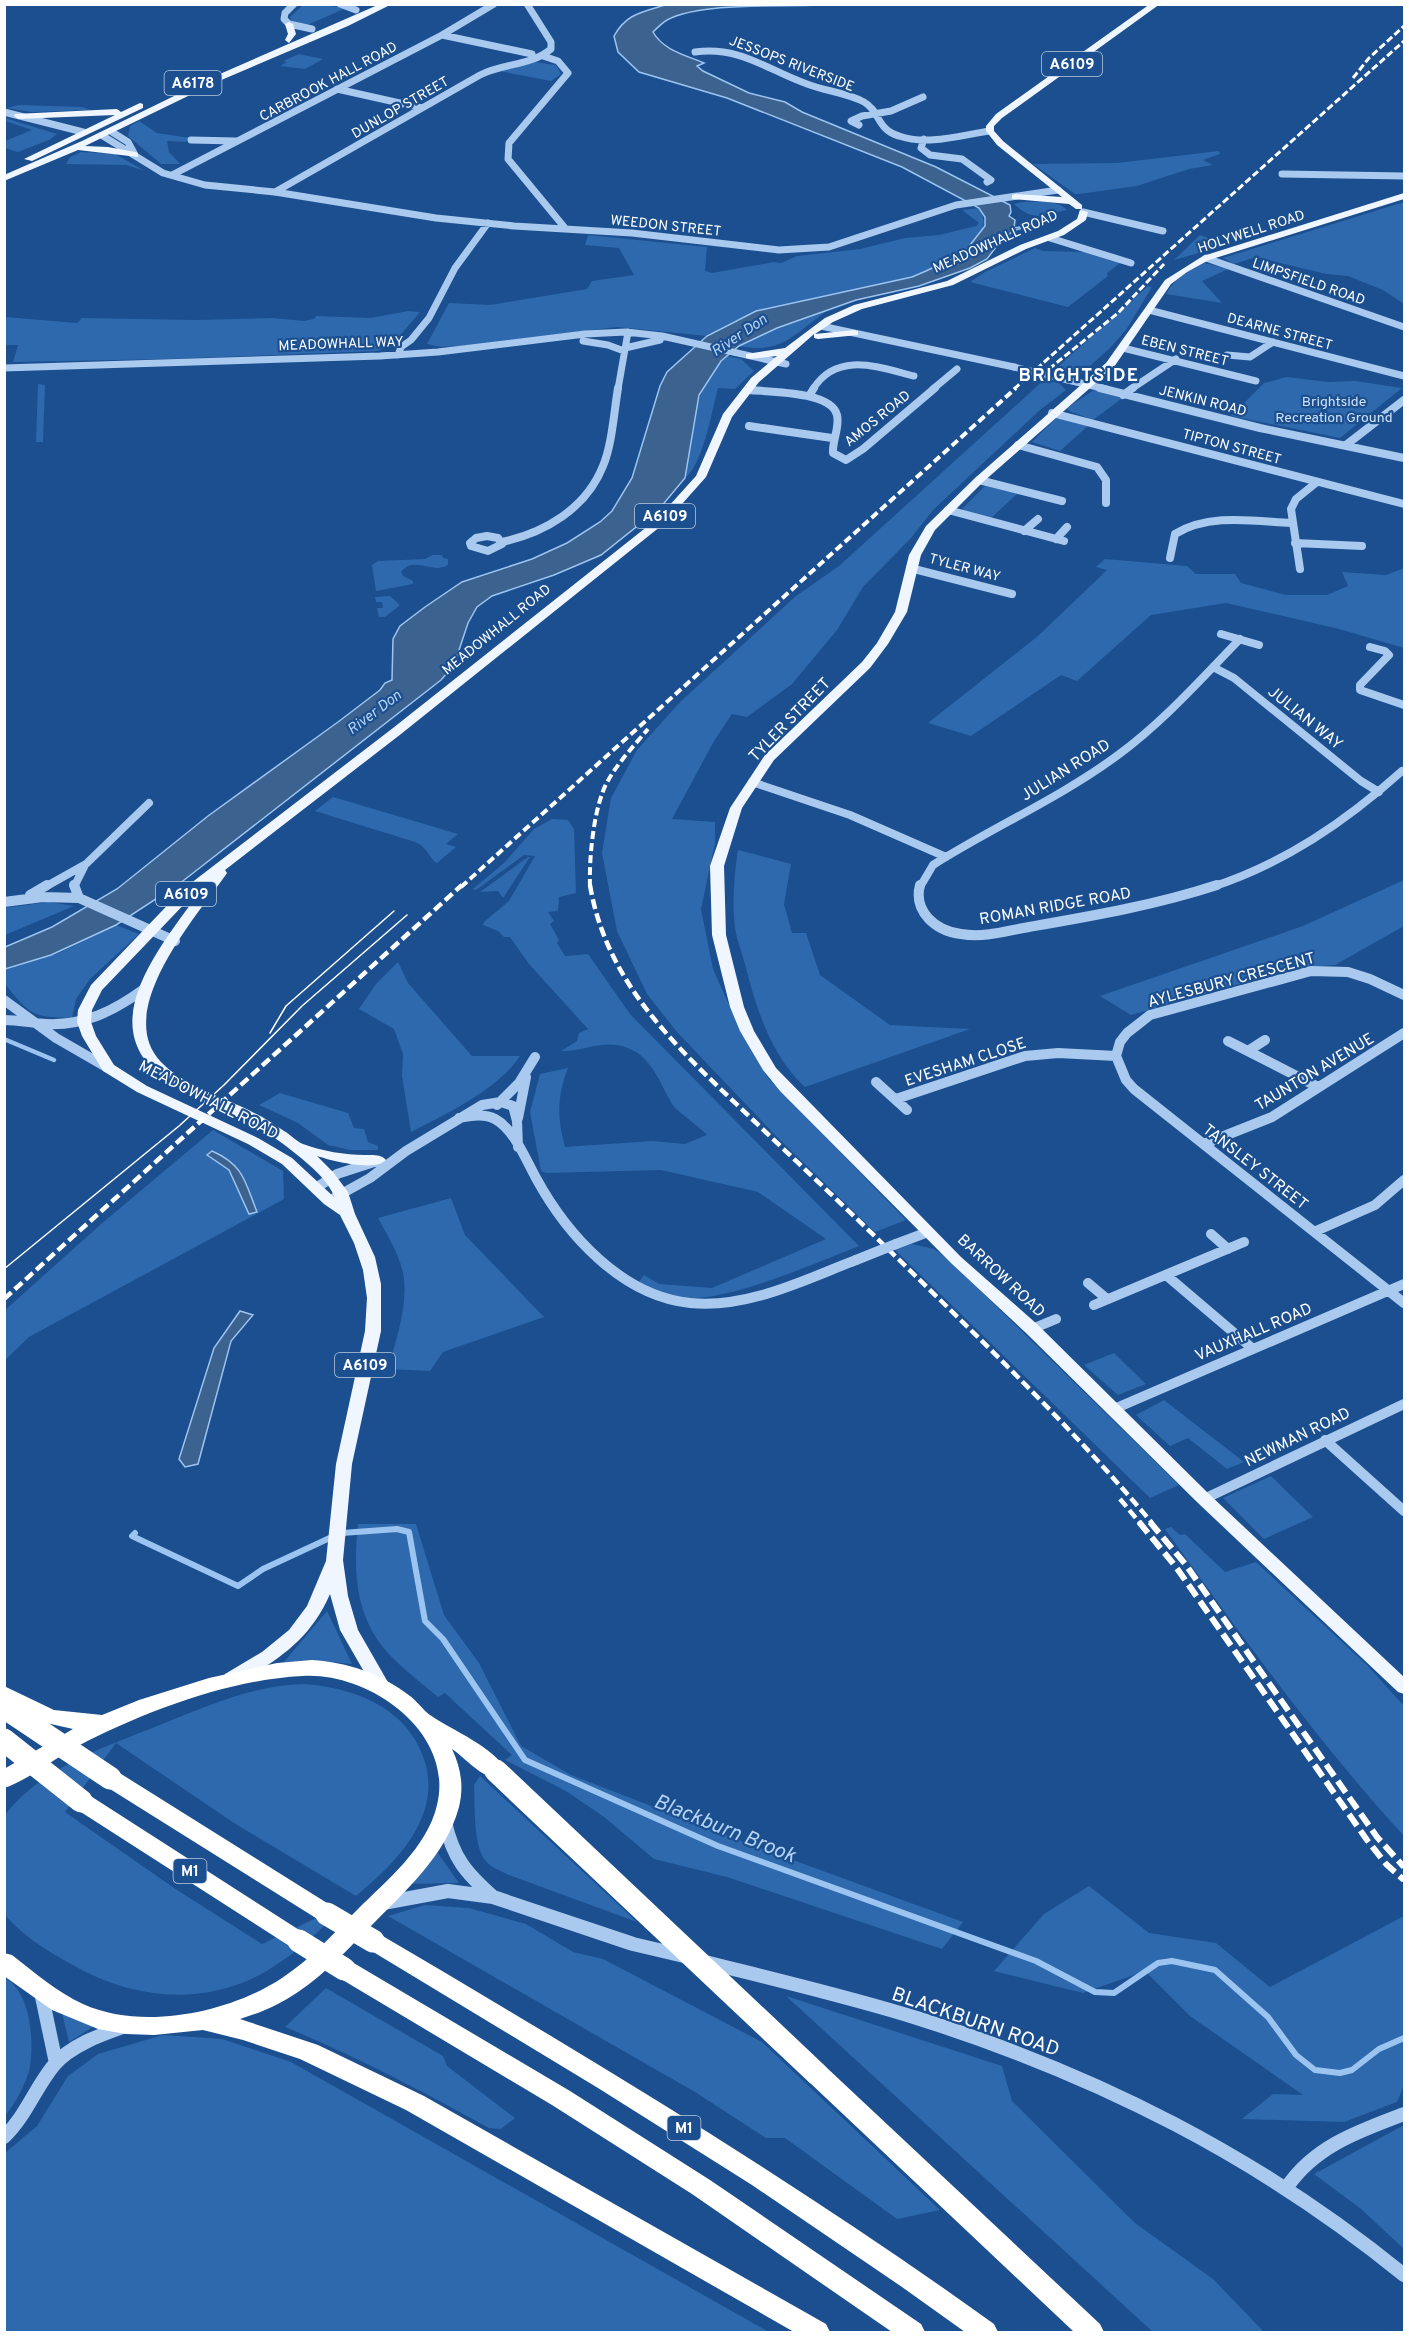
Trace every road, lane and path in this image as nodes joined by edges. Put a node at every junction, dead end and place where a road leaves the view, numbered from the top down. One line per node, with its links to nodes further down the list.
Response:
1 (340, 4): 8 (street)
2 (371, 4): 8 (main road, A6178)
3 (388, 4): 8 (main road, A6178)
4 (495, 4): 12 (street, CARBROOK HALL ROAD)
5 (527, 4): 17 (street)
6 (1156, 4): 28 (main road, A6109)
7 (293, 5): 9 (street)
8 (359, 13): 10 (main road, A6178); 11 (main road, A6178)
9 (289, 24): 11 (street); 13 (main road)
10 (340, 27): 11 (main road); 24 (main road, A6178)
11 (312, 29): 13 (main road, A6178)
12 (442, 35): 14 (street); 19 (street, CARBROOK HALL ROAD)
13 (289, 40): 22 (main road, A6178)
14 (521, 52): 16 (street); 18 (street)
15 (695, 52): 25 (street, JESSOPS RIVERSIDE)
16 (532, 54)
17 (543, 56): 21 (street, DUNLOP STREET); 49 (street)
18 (502, 62)
19 (338, 88): 21 (street); 32 (street, CARBROOK HALL ROAD)
20 (923, 97): 25 (street, JESSOPS RIVERSIDE)
21 (422, 108): 44 (street, DUNLOP STREET)
22 (128, 111): 26 (main road); 29 (main road, A6178)
23 (4, 112): 26 (street, WEEDON STREET)
24 (148, 112): 29 (main road, A6178); 29 (main road)
25 (876, 114): 27 (street, JESSOPS RIVERSIDE); 30 (street, JESSOPS RIVERSIDE)
26 (23, 117): 29 (street, WEEDON STREET)
27 (859, 125)
28 (990, 131): 30 (street, JESSOPS RIVERSIDE); 41 (main road, MEADOWHALL ROAD)
29 (94, 134): 33 (main road, A6178); 34 (street, WEEDON STREET); 35 (main road); 35 (main road, A6178)
30 (924, 139): 42 (street)
31 (191, 140): 32 (street)
32 (240, 141): 38 (street, CARBROOK HALL ROAD)
33 (77, 149): 34 (main road); 40 (main road, A6178)
34 (135, 155): 38 (street, WEEDON STREET)
35 (27, 161): 36 (main road, A6178)
36 (4, 171)
37 (1282, 174): 39 (street)
38 (172, 175): 44 (street, WEEDON STREET)
39 (1404, 176)
40 (4, 178)
41 (1046, 180): 43 (main road, MEADOWHALL ROAD); 46 (main road)
42 (987, 182)
43 (1058, 190): 46 (street, WEEDON STREET); 47 (main road, MEADOWHALL ROAD)
44 (275, 192): 48 (street, WEEDON STREET)
45 (1404, 196): 52 (main road, HOLYWELL ROAD)
46 (1011, 197): 47 (main road); 49 (street, WEEDON STREET)
47 (1079, 208): 50 (street); 51 (main road, MEADOWHALL ROAD / A6109)
48 (488, 223): 49 (street, WEEDON STREET); 60 (street)
49 (565, 228)
50 (1163, 231)
51 (1050, 238): 53 (street); 55 (main road, MEADOWHALL ROAD / A6109)
52 (1206, 258): 54 (main road, HOLYWELL ROAD); 56 (street, LIMPSFIELD ROAD)
53 (1131, 263)
54 (1149, 310): 64 (street, DEARNE STREET); 65 (main road, HOLYWELL ROAD)
55 (843, 315): 57 (main road, MEADOWHALL ROAD / A6109); 58 (main road)
56 (1404, 327)
57 (823, 330): 58 (main road); 67 (main road, MEADOWHALL ROAD / A6109); 76 (main road, MEADOWHALL ROAD / A6109)
58 (854, 333): 88 (street, JENKIN ROAD, bridge)
59 (627, 335): 61 (street, MEADOWHALL WAY); 62 (street, MEADOWHALL WAY); 63 (street, MEADOWHALL WAY); 66 (street); 68 (street, MEADOWHALL WAY)
60 (411, 340): 68 (street); 69 (street); 70 (street)
61 (660, 340): 62 (street, MEADOWHALL WAY); 66 (street)
62 (676, 340): 71 (street, MEADOWHALL WAY)
63 (583, 341): 66 (street); 75 (street, MEADOWHALL WAY)
64 (1273, 342): 72 (street); 86 (street, DEARNE STREET)
65 (1122, 348): 73 (street, EBEN STREET); 88 (main road, HOLYWELL ROAD)
66 (625, 349): 109 (street)
67 (788, 351): 71 (main road); 76 (main road, MEADOWHALL ROAD / A6109)
68 (438, 352): 69 (street, MEADOWHALL WAY)
69 (410, 354): 70 (street, MEADOWHALL WAY); 75 (street)
70 (398, 355): 74 (street, MEADOWHALL WAY); 75 (street)
71 (746, 355): 76 (street, MEADOWHALL WAY); 83 (main road)
72 (1227, 355)
73 (1176, 360): 87 (street, EBEN STREET); 90 (street)
74 (201, 361): 77 (street, MEADOWHALL WAY); 79 (street); 80 (street)
75 (405, 361): 80 (street, MEADOWHALL WAY)
76 (781, 363): 83 (main road, MEADOWHALL ROAD / A6109); 89 (main road, MEADOWHALL ROAD / A6109)
77 (52, 365): 78 (street, MEADOWHALL WAY); 82 (street)
78 (4, 368)
79 (191, 368): 80 (street, MEADOWHALL WAY); 82 (street, MEADOWHALL WAY)
80 (207, 368)
81 (957, 369): 95 (street, AMOS ROAD)
82 (38, 372): 84 (street, MEADOWHALL WAY)
83 (763, 372): 89 (main road, MEADOWHALL ROAD / A6109)
84 (4, 375)
85 (914, 376): 91 (street)
86 (1404, 376)
87 (1256, 381)
88 (1087, 385): 90 (street, JENKIN ROAD); 93 (main road, TYLER STREET)
89 (749, 390): 91 (street, AMOS ROAD); 127 (main road, MEADOWHALL ROAD / A6109)
90 (1123, 395): 97 (street, JENKIN ROAD)
91 (810, 396): 95 (street, AMOS ROAD)
92 (1404, 400): 97 (street)
93 (1052, 413): 96 (main road, TYLER STREET); 100 (street, TIPTON STREET)
94 (749, 426): 95 (street)
95 (832, 438)
96 (1018, 445): 99 (main road, TYLER STREET); 101 (street)
97 (1346, 445): 98 (street, JENKIN ROAD)
98 (1404, 458)
99 (979, 480): 103 (street); 104 (main road, TYLER STREET)
100 (1317, 482): 102 (street, TIPTON STREET); 106 (street)
101 (1106, 503)
102 (1404, 504)
103 (1054, 509)
104 (948, 510): 108 (street); 113 (main road, TYLER STREET)
105 (1038, 519): 108 (street)
106 (1291, 523): 110 (street); 112 (street)
107 (1067, 527): 108 (street)
108 (1024, 531)
109 (502, 542)
110 (1295, 543): 111 (street); 114 (street)
111 (1362, 546)
112 (1170, 558)
113 (910, 568): 115 (street, TYLER WAY); 123 (main road, TYLER STREET)
114 (1300, 569)
115 (1012, 594)
116 (1221, 634): 117 (street)
117 (1240, 639): 118 (street); 120 (street, JULIAN ROAD)
118 (1258, 645)
119 (1370, 647): 121 (street)
120 (1213, 667): 124 (street, JULIAN WAY); 126 (street, JULIAN ROAD)
121 (1404, 705)
122 (1402, 771): 124 (street, ROMAN RIDGE ROAD)
123 (752, 782): 126 (street); 167 (main road, TYLER STREET)
124 (1380, 792): 126 (street, ROMAN RIDGE ROAD)
125 (148, 803): 128 (street)
126 (945, 857)
127 (226, 863): 132 (main road, MEADOWHALL ROAD / A6109); 133 (main road, MEADOWHALL ROAD / A6109)
128 (86, 864): 129 (street); 130 (street)
129 (79, 898): 130 (street); 132 (street)
130 (21, 899): 131 (street)
131 (4, 902)
132 (152, 931): 133 (street); 139 (main road, MEADOWHALL ROAD / A6109)
133 (175, 941): 134 (main road, MEADOWHALL ROAD / A6109)
134 (144, 989): 139 (street, MEADOWHALL ROAD); 157 (main road, MEADOWHALL ROAD / A6109)
135 (1404, 995): 144 (street, AYLESBURY CRESCENT)
136 (4, 1000): 138 (street)
137 (4, 1020): 138 (street)
138 (31, 1022): 139 (street, MEADOWHALL ROAD); 146 (street, MEADOWHALL ROAD)
139 (84, 1022): 146 (main road, MEADOWHALL ROAD / A6109)
140 (1404, 1033): 149 (street, TAUNTON AVENUE)
141 (1265, 1040): 143 (street)
142 (1228, 1041): 143 (street)
143 (1248, 1051): 149 (street)
144 (1116, 1056): 151 (street, EVESHAM CLOSE); 158 (street, TANSLEY STREET)
145 (536, 1057): 147 (street)
146 (108, 1068): 164 (main road, MEADOWHALL ROAD / A6109)
147 (526, 1074): 150 (street); 155 (street)
148 (876, 1082): 151 (street, EVESHAM CLOSE)
149 (1318, 1087): 158 (street, TAUNTON AVENUE)
150 (501, 1097): 153 (street); 154 (street); 155 (street); 156 (street)
151 (896, 1099): 152 (street, EVESHAM CLOSE)
152 (907, 1110)
153 (481, 1116): 154 (street); 156 (street)
154 (459, 1118): 160 (street)
155 (518, 1119): 159 (street)
156 (505, 1128): 159 (street)
157 (291, 1143): 161 (main road); 162 (main road, MEADOWHALL ROAD / A6109)
158 (1204, 1144): 166 (street, TANSLEY STREET)
159 (518, 1147): 167 (street, bridge)
160 (406, 1151): 161 (street); 165 (street)
161 (379, 1160): 162 (street)
162 (329, 1178): 164 (street); 165 (main road, MEADOWHALL ROAD / A6109)
163 (1404, 1180): 166 (street)
164 (316, 1188): 165 (main road, MEADOWHALL ROAD / A6109)
165 (335, 1197): 186 (main road, MEADOWHALL ROAD / A6109)
166 (1316, 1231): 174 (street, TANSLEY STREET)
167 (928, 1232): 179 (main road, BARROW ROAD)
168 (1211, 1234): 170 (street)
169 (1244, 1242): 170 (street)
170 (1228, 1249): 171 (street)
171 (1166, 1275): 175 (street); 180 (street)
172 (1088, 1283): 175 (street)
173 (1404, 1284): 174 (street, VAUXHALL ROAD)
174 (1389, 1291): 176 (street, TANSLEY STREET); 180 (street, VAUXHALL ROAD)
175 (1107, 1299): 177 (street)
176 (1404, 1303)
177 (1094, 1305)
178 (1056, 1319): 179 (street)
179 (1032, 1329): 182 (main road, BARROW ROAD)
180 (1253, 1349): 182 (street, VAUXHALL ROAD)
181 (1404, 1404): 183 (street, NEWMAN ROAD)
182 (1114, 1409): 184 (main road, BARROW ROAD)
183 (1325, 1440): 184 (street, NEWMAN ROAD); 185 (street)
184 (1204, 1499): 189 (main road, BARROW ROAD)
185 (1404, 1511)
186 (334, 1554): 187 (main road, MEADOWHALL ROAD / A6109); 188 (main road, MEADOWHALL ROAD / A6109)
187 (226, 1682): 188 (highway); 193 (highway)
188 (380, 1684): 192 (highway)
189 (1404, 1687)
190 (4, 1694): 193 (highway)
191 (4, 1707): 210 (highway, M1, bridge)
192 (418, 1716): 196 (highway); 211 (highway, bridge)
193 (101, 1723): 195 (highway)
194 (4, 1740): 209 (highway, M1, bridge)
195 (4, 1780)
196 (444, 1819): 197 (street, BLACKBURN ROAD); 198 (highway)
197 (493, 1897): 198 (street, BLACKBURN ROAD); 206 (street, BLACKBURN ROAD)
198 (377, 1904): 201 (highway)
199 (4, 1962): 200 (highway)
200 (41, 1992): 202 (highway); 203 (street)
201 (203, 2021): 202 (highway); 208 (highway)
202 (129, 2025): 203 (street)
203 (56, 2062): 205 (street)
204 (1404, 2114): 206 (street)
205 (4, 2137)
206 (1287, 2187): 207 (street, BLACKBURN ROAD)
207 (1404, 2275)
208 (816, 2332)
209 (912, 2332)
210 (985, 2332)
211 (1091, 2332)

